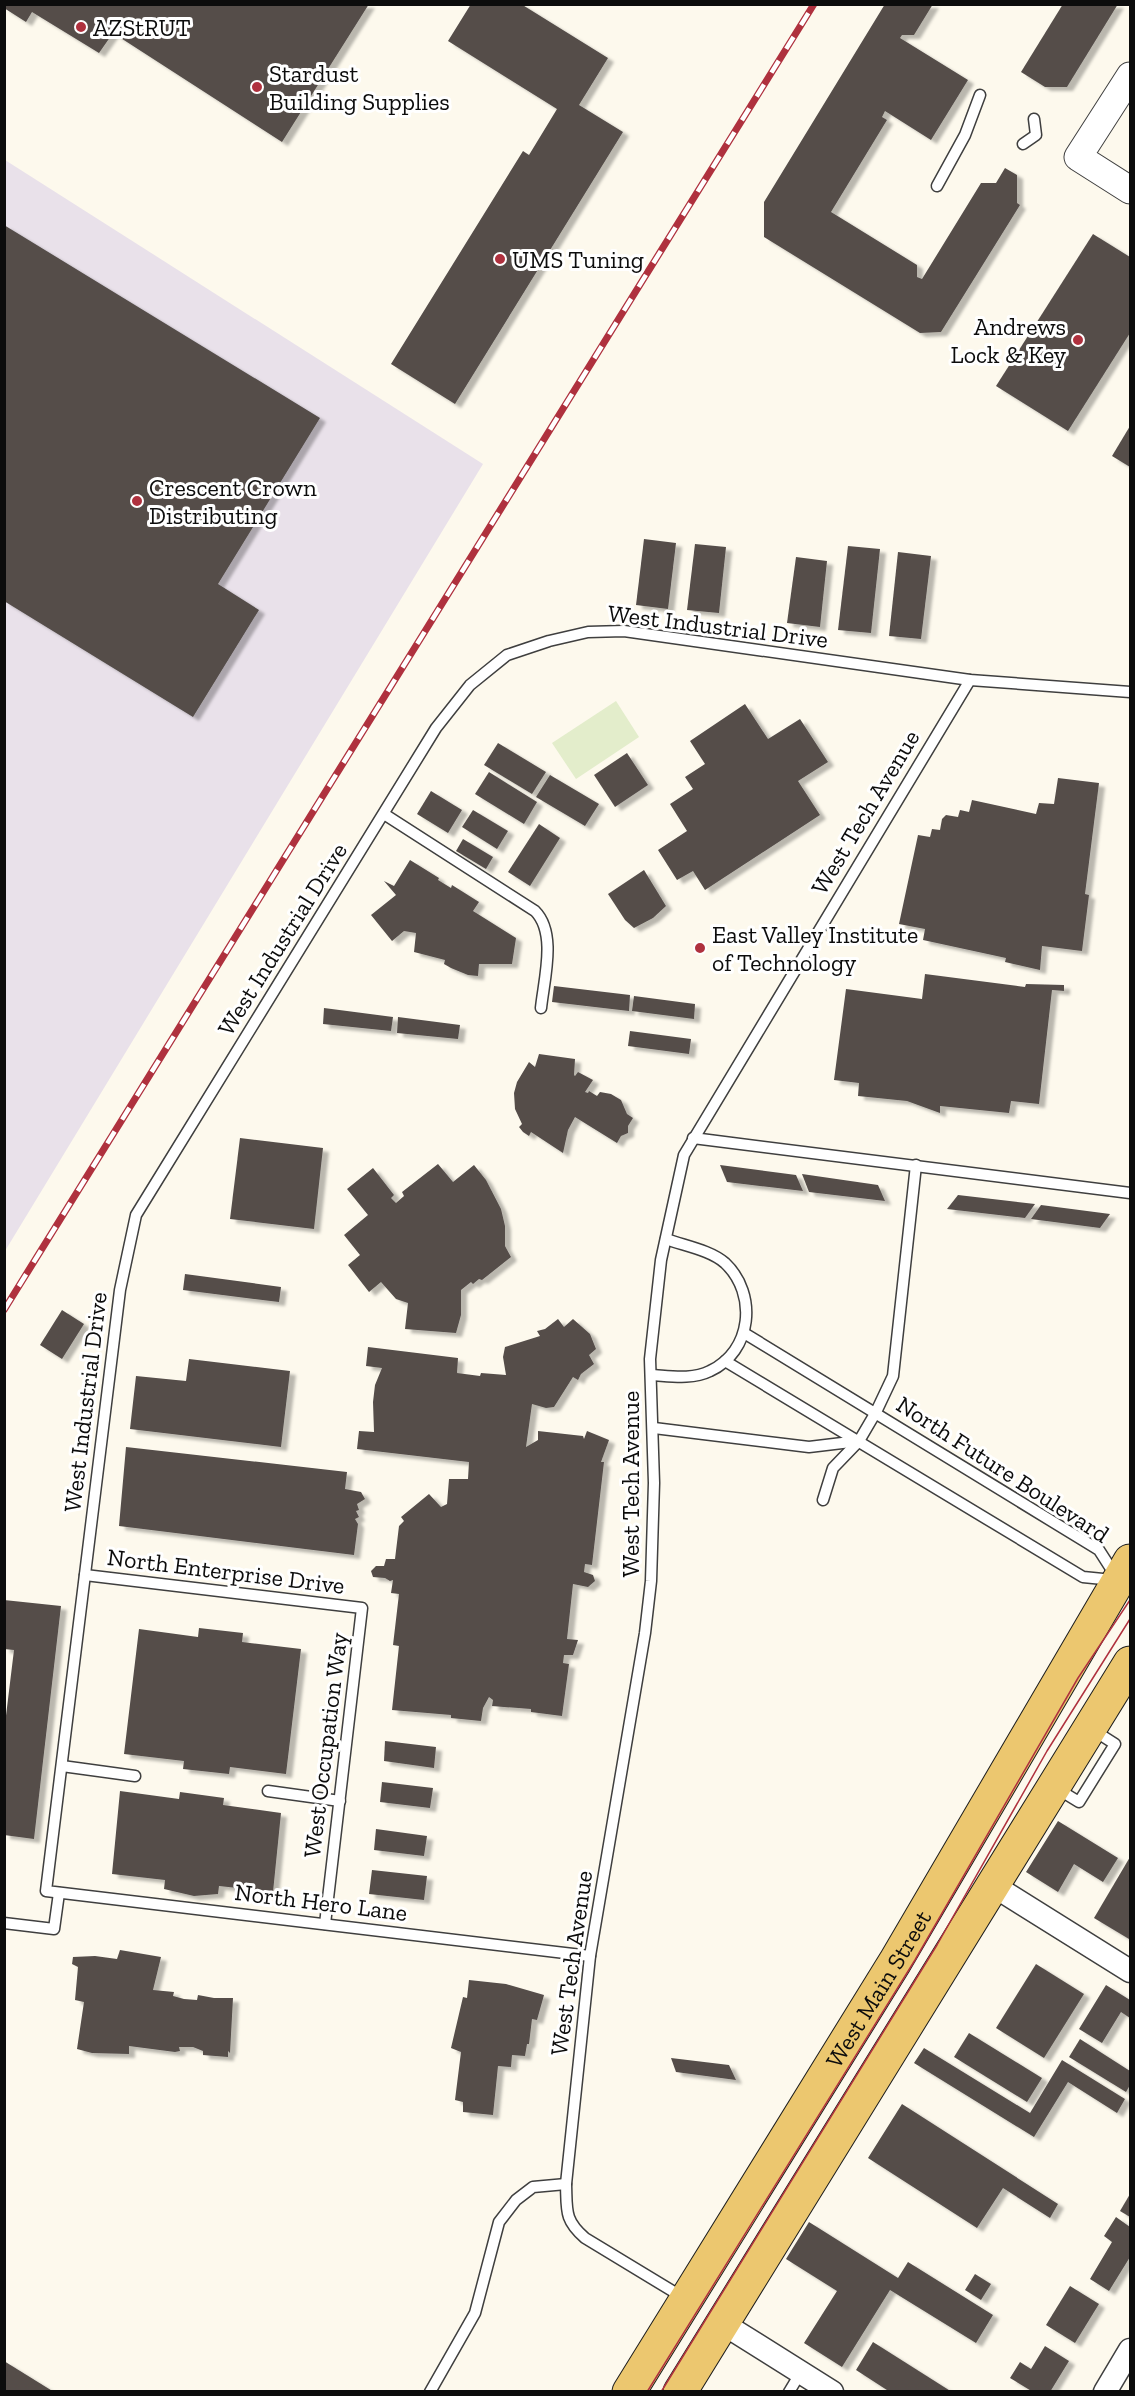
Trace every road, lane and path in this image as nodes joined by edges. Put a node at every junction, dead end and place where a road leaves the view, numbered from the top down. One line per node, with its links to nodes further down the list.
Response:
1 (1131, 76): 6 (street)
2 (980, 95): 5 (lane)
3 (1034, 119): 4 (lane)
4 (1023, 144)
5 (937, 186)
6 (1131, 190)
7 (970, 680): 8 (lane, West Industrial Drive); 9 (lane, West Industrial Drive); 11 (lane, West Tech Avenue)
8 (1131, 692)
9 (384, 814): 10 (lane); 22 (lane, West Industrial Drive)
10 (541, 1008)
11 (693, 1138): 12 (lane); 14 (lane, West Tech Avenue)
12 (916, 1165): 13 (lane); 18 (lane)
13 (1131, 1193)
14 (666, 1239): 15 (lane); 17 (lane, West Tech Avenue)
15 (744, 1333): 16 (lane); 18 (lane, North Future Boulevard)
16 (725, 1361): 17 (lane); 20 (lane, North Future Boulevard)
17 (651, 1375): 19 (lane, West Tech Avenue)
18 (876, 1412): 20 (lane); 23 (lane, North Future Boulevard)
19 (654, 1428): 20 (lane); 35 (lane, West Tech Avenue)
20 (859, 1441): 21 (lane); 23 (lane, North Future Boulevard)
21 (823, 1500)
22 (85, 1575): 24 (lane, North Enterprise Drive); 26 (lane, West Industrial Drive)
23 (1127, 1576): 38 (main road, West Main Street)
24 (362, 1608): 29 (lane, West Occupation Way)
25 (1131, 1663): 30 (main road, West Main Street)
26 (62, 1766): 27 (lane); 31 (lane, West Industrial Drive)
27 (135, 1776)
28 (268, 1791): 29 (lane)
29 (340, 1801): 34 (lane, West Occupation Way)
30 (994, 1886): 36 (street); 39 (main road, West Main Street)
31 (46, 1891): 32 (lane, North Hero Lane)
32 (59, 1893): 33 (lane); 34 (lane, North Hero Lane)
33 (4, 1923)
34 (326, 1924): 35 (lane, North Hero Lane)
35 (590, 1956): 37 (lane, West Tech Avenue)
36 (1131, 1971)
37 (566, 2184): 38 (lane, West Tech Avenue); 42 (lane)
38 (687, 2300): 43 (main road, West Main Street)
39 (722, 2323): 41 (street); 44 (main road, West Main Street)
40 (1131, 2350): 47 (street)
41 (801, 2372): 45 (lane); 46 (street)
42 (430, 2391)
43 (629, 2391)
44 (680, 2391)
45 (789, 2391)
46 (832, 2391)
47 (1105, 2391)

